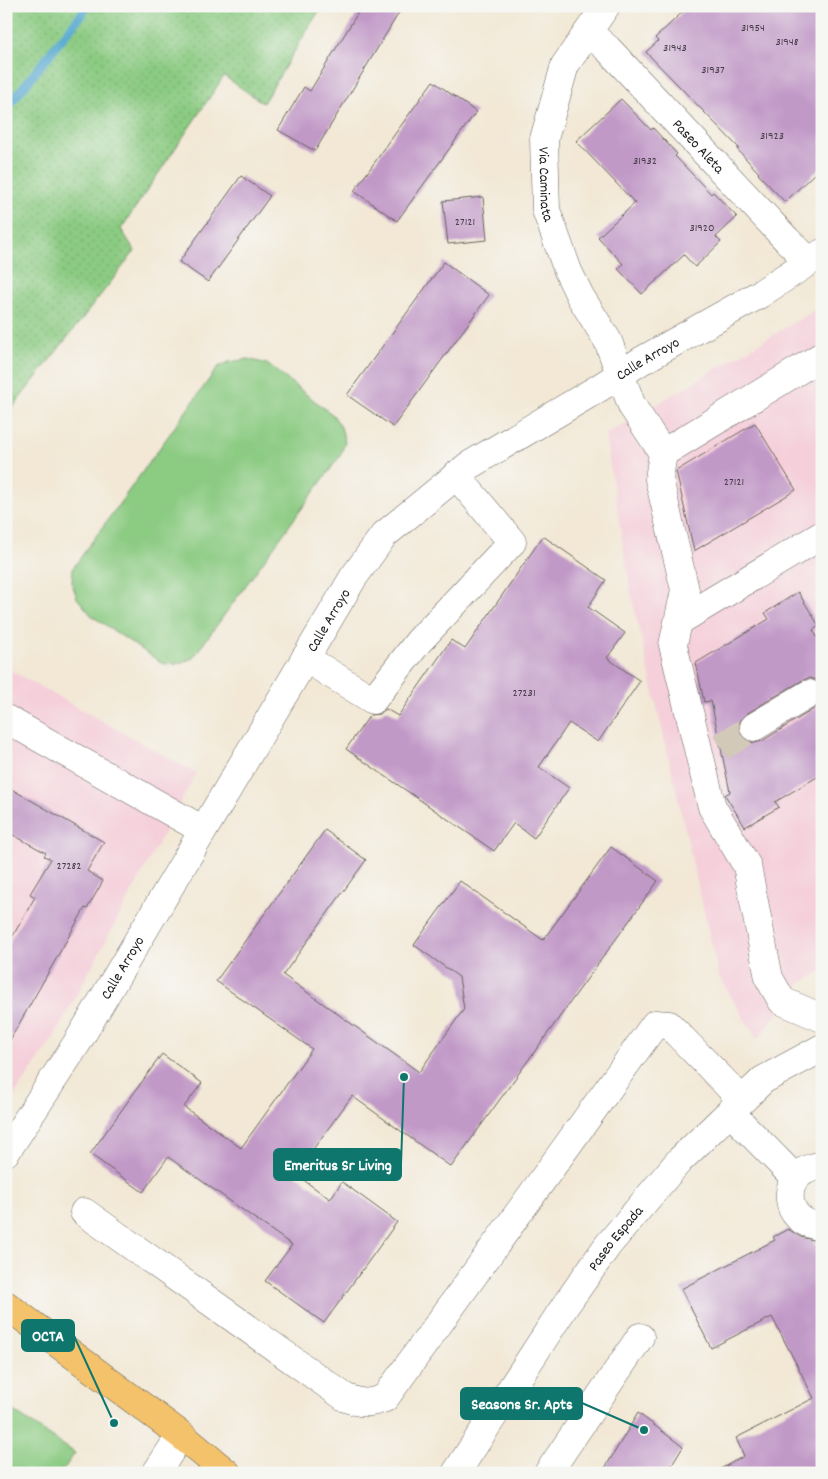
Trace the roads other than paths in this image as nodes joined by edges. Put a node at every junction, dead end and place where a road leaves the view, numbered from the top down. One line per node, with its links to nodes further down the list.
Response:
1 (606, 6): 2 (street, Via Caminata)
2 (588, 32): 3 (street, Paseo Aleta); 5 (street, Via Caminata)
3 (815, 257): 5 (street, Calle Arroyo)
4 (822, 356): 6 (street)
5 (621, 374): 6 (street, Via Caminata); 7 (street, Calle Arroyo)
6 (663, 453): 9 (street)
7 (456, 475): 10 (street, Calle Arroyo); 10 (street)
8 (818, 545): 9 (street)
9 (679, 621): 15 (street)
10 (306, 658): 14 (street, Calle Arroyo)
11 (809, 694): 13 (street)
12 (6, 719): 14 (street)
13 (754, 727)
14 (203, 830): 18 (street, Calle Arroyo)
15 (822, 1018)
16 (822, 1048): 17 (street, Paseo Espada)
17 (736, 1106): 20 (street); 21 (street); 28 (street, Paseo Espada)
18 (6, 1152)
19 (822, 1166): 20 (street)
20 (796, 1178): 22 (street)
21 (84, 1212)
22 (822, 1225)
23 (6, 1305): 25 (main road)
24 (640, 1336): 29 (street)
25 (182, 1436): 26 (street); 27 (main road)
26 (156, 1473)
27 (227, 1473)
28 (456, 1473)
29 (548, 1473)

